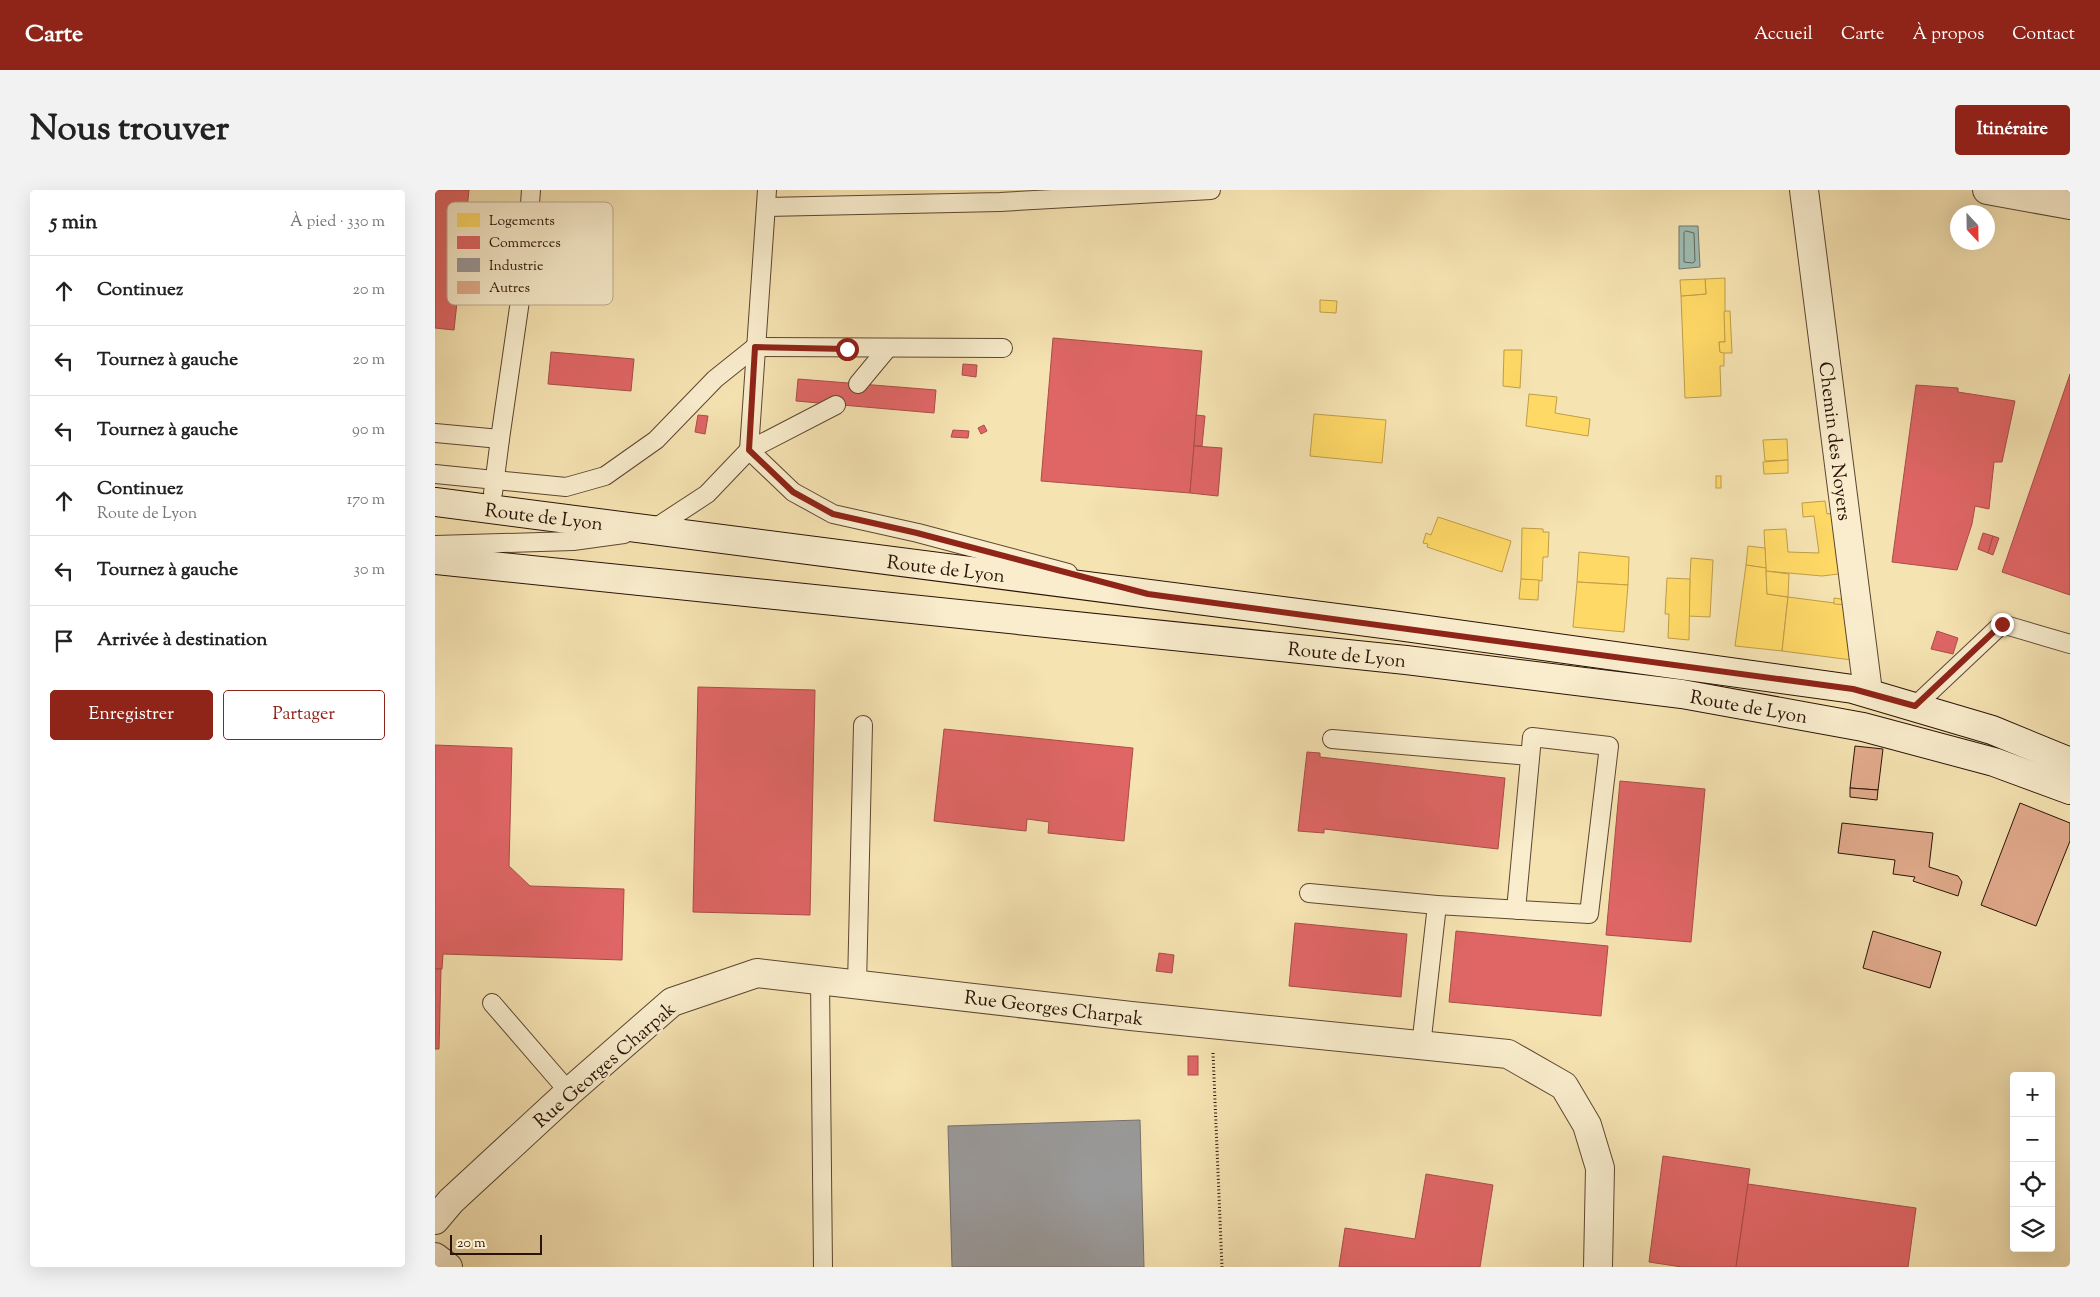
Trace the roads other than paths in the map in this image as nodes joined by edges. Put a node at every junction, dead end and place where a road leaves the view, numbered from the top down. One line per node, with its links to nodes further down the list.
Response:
1 (1211, 190): 4 (lane)
2 (1804, 190): 24 (main road, Chemin des Noyers)
3 (1987, 190): 5 (main road)
4 (766, 199): 7 (lane)
5 (2070, 206)
6 (520, 305): 13 (lane)
7 (755, 347): 9 (lane); 14 (lane); 16 (lane)
8 (1003, 348): 9 (lane)
9 (887, 349): 10 (lane)
10 (858, 384)
11 (836, 405): 14 (lane)
12 (435, 433): 13 (lane)
13 (501, 439): 16 (lane)
14 (749, 450): 19 (lane); 22 (lane)
15 (435, 474): 16 (lane)
16 (493, 481): 18 (lane)
17 (435, 502): 18 (main road, Route de Lyon)
18 (493, 509): 19 (main road, Route de Lyon)
19 (655, 530): 20 (lane); 22 (main road, Route de Lyon)
20 (435, 545)
21 (435, 560): 30 (main road, Route de Lyon)
22 (1148, 594): 24 (main road, Route de Lyon)
23 (2070, 644): 25 (lane)
24 (1868, 692): 25 (main road, Route de Lyon)
25 (1915, 706): 29 (main road, Route de Lyon)
26 (863, 725): 35 (lane)
27 (1332, 739): 28 (lane)
28 (1530, 756): 33 (lane); 33 (lane)
29 (2070, 762)
30 (2070, 790)
31 (1309, 893): 32 (lane)
32 (1437, 905): 33 (lane); 37 (lane)
33 (1516, 910)
34 (820, 980): 35 (main road, Rue Georges Charpak); 38 (main road, Rue Georges Charpak); 42 (lane)
35 (857, 985): 37 (main road, Rue Georges Charpak)
36 (492, 1003): 38 (lane)
37 (1421, 1046): 43 (main road, Rue Georges Charpak)
38 (569, 1092): 39 (main road, Rue Georges Charpak)
39 (435, 1220)
40 (435, 1257): 41 (main road)
41 (448, 1267)
42 (823, 1267)
43 (1598, 1267)

